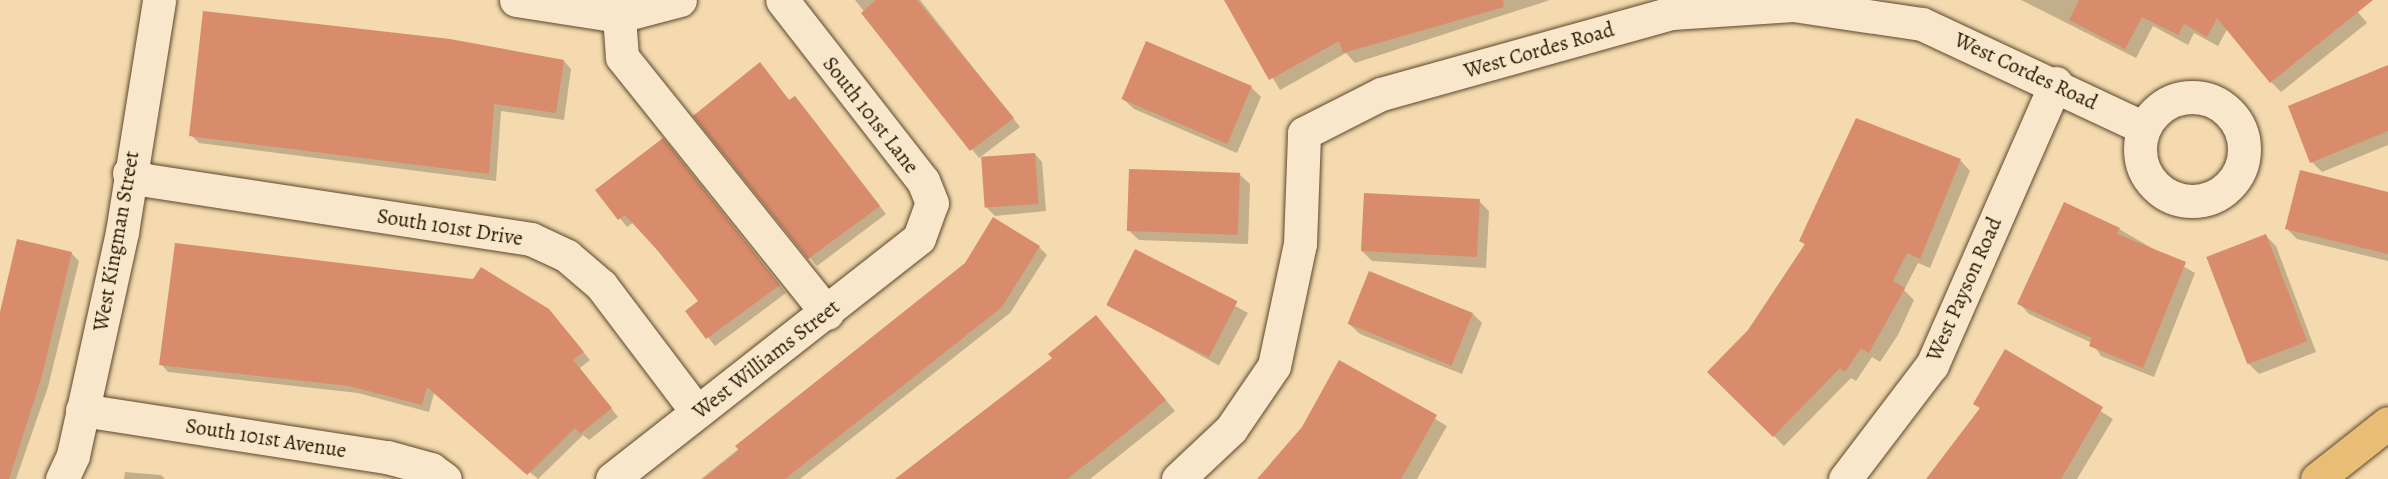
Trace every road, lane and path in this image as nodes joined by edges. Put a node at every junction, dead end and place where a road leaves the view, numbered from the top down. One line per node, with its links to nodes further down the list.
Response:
1 (159, 0): 9 (street, West Kingman Street)
2 (516, 0): 6 (street)
3 (680, 0): 6 (street)
4 (782, 0): 10 (street, South 101st Lane)
5 (1792, 2): 7 (street, West Cordes Road); 18 (street, West Cordes Road)
6 (619, 16): 11 (street)
7 (2056, 83): 8 (street, West Cordes Road); 19 (street, West Payson Road)
8 (2144, 128)
9 (129, 173): 12 (street, West Kingman Street); 13 (street, South 101st Drive)
10 (920, 238): 11 (street, West Williams Street)
11 (827, 313): 13 (street, West Williams Street)
12 (82, 410): 15 (street, West Kingman Street); 16 (street, South 101st Avenue)
13 (697, 412): 17 (street, West Williams Street)
14 (2388, 423): 20 (main road)
15 (62, 479)
16 (445, 479)
17 (612, 479)
18 (1178, 479)
19 (1845, 479)
20 (2317, 479)

